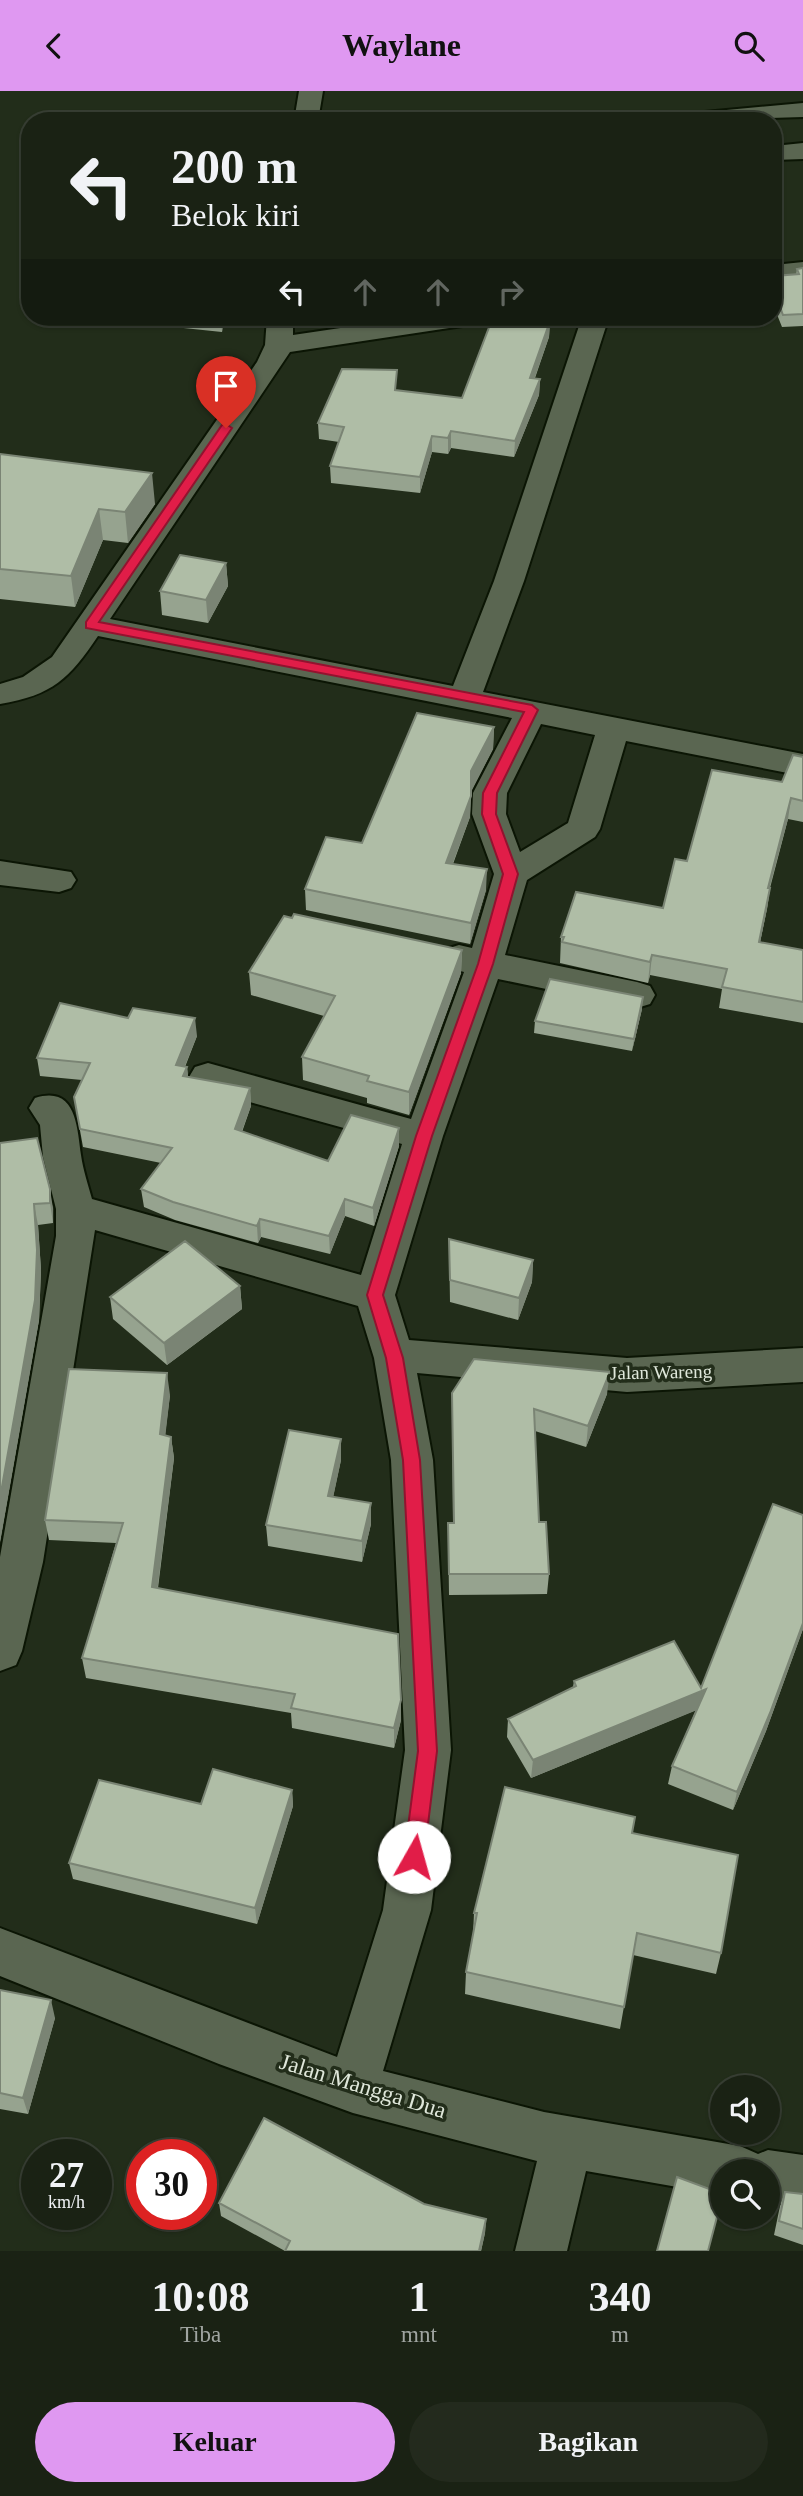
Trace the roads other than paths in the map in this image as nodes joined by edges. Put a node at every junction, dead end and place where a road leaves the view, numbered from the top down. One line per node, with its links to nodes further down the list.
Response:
1 (312, 91): 3 (street)
2 (803, 110): 4 (street)
3 (308, 112)
4 (781, 112)
5 (803, 151): 6 (street)
6 (782, 152)
7 (803, 270): 8 (street)
8 (782, 272)
9 (348, 326): 11 (street)
10 (593, 326): 14 (street)
11 (280, 331): 12 (street)
12 (90, 625): 13 (street); 14 (street)
13 (0, 694)
14 (465, 696): 15 (street)
15 (532, 710): 16 (street); 19 (street)
16 (614, 728): 17 (street); 19 (street)
17 (803, 765)
18 (0, 873): 20 (street)
19 (511, 874): 22 (street)
20 (59, 880)
21 (433, 953): 22 (street)
22 (485, 964): 23 (street); 26 (street)
23 (638, 995)
24 (208, 1077): 26 (street)
25 (48, 1108): 27 (street)
26 (424, 1136): 28 (street)
27 (75, 1209): 28 (street); 31 (street)
28 (375, 1295): 29 (street)
29 (394, 1358): 30 (street, Jalan Wareng); 33 (street)
30 (803, 1365)
31 (0, 1651)
32 (0, 1952): 33 (street, Jalan Mangga Dua)
33 (353, 2088): 34 (street, Jalan Mangga Dua)
34 (567, 2142): 35 (street, Jalan Mangga Dua); 38 (street)
35 (710, 2167)
36 (780, 2178): 37 (street)
37 (803, 2181)
38 (541, 2251)

